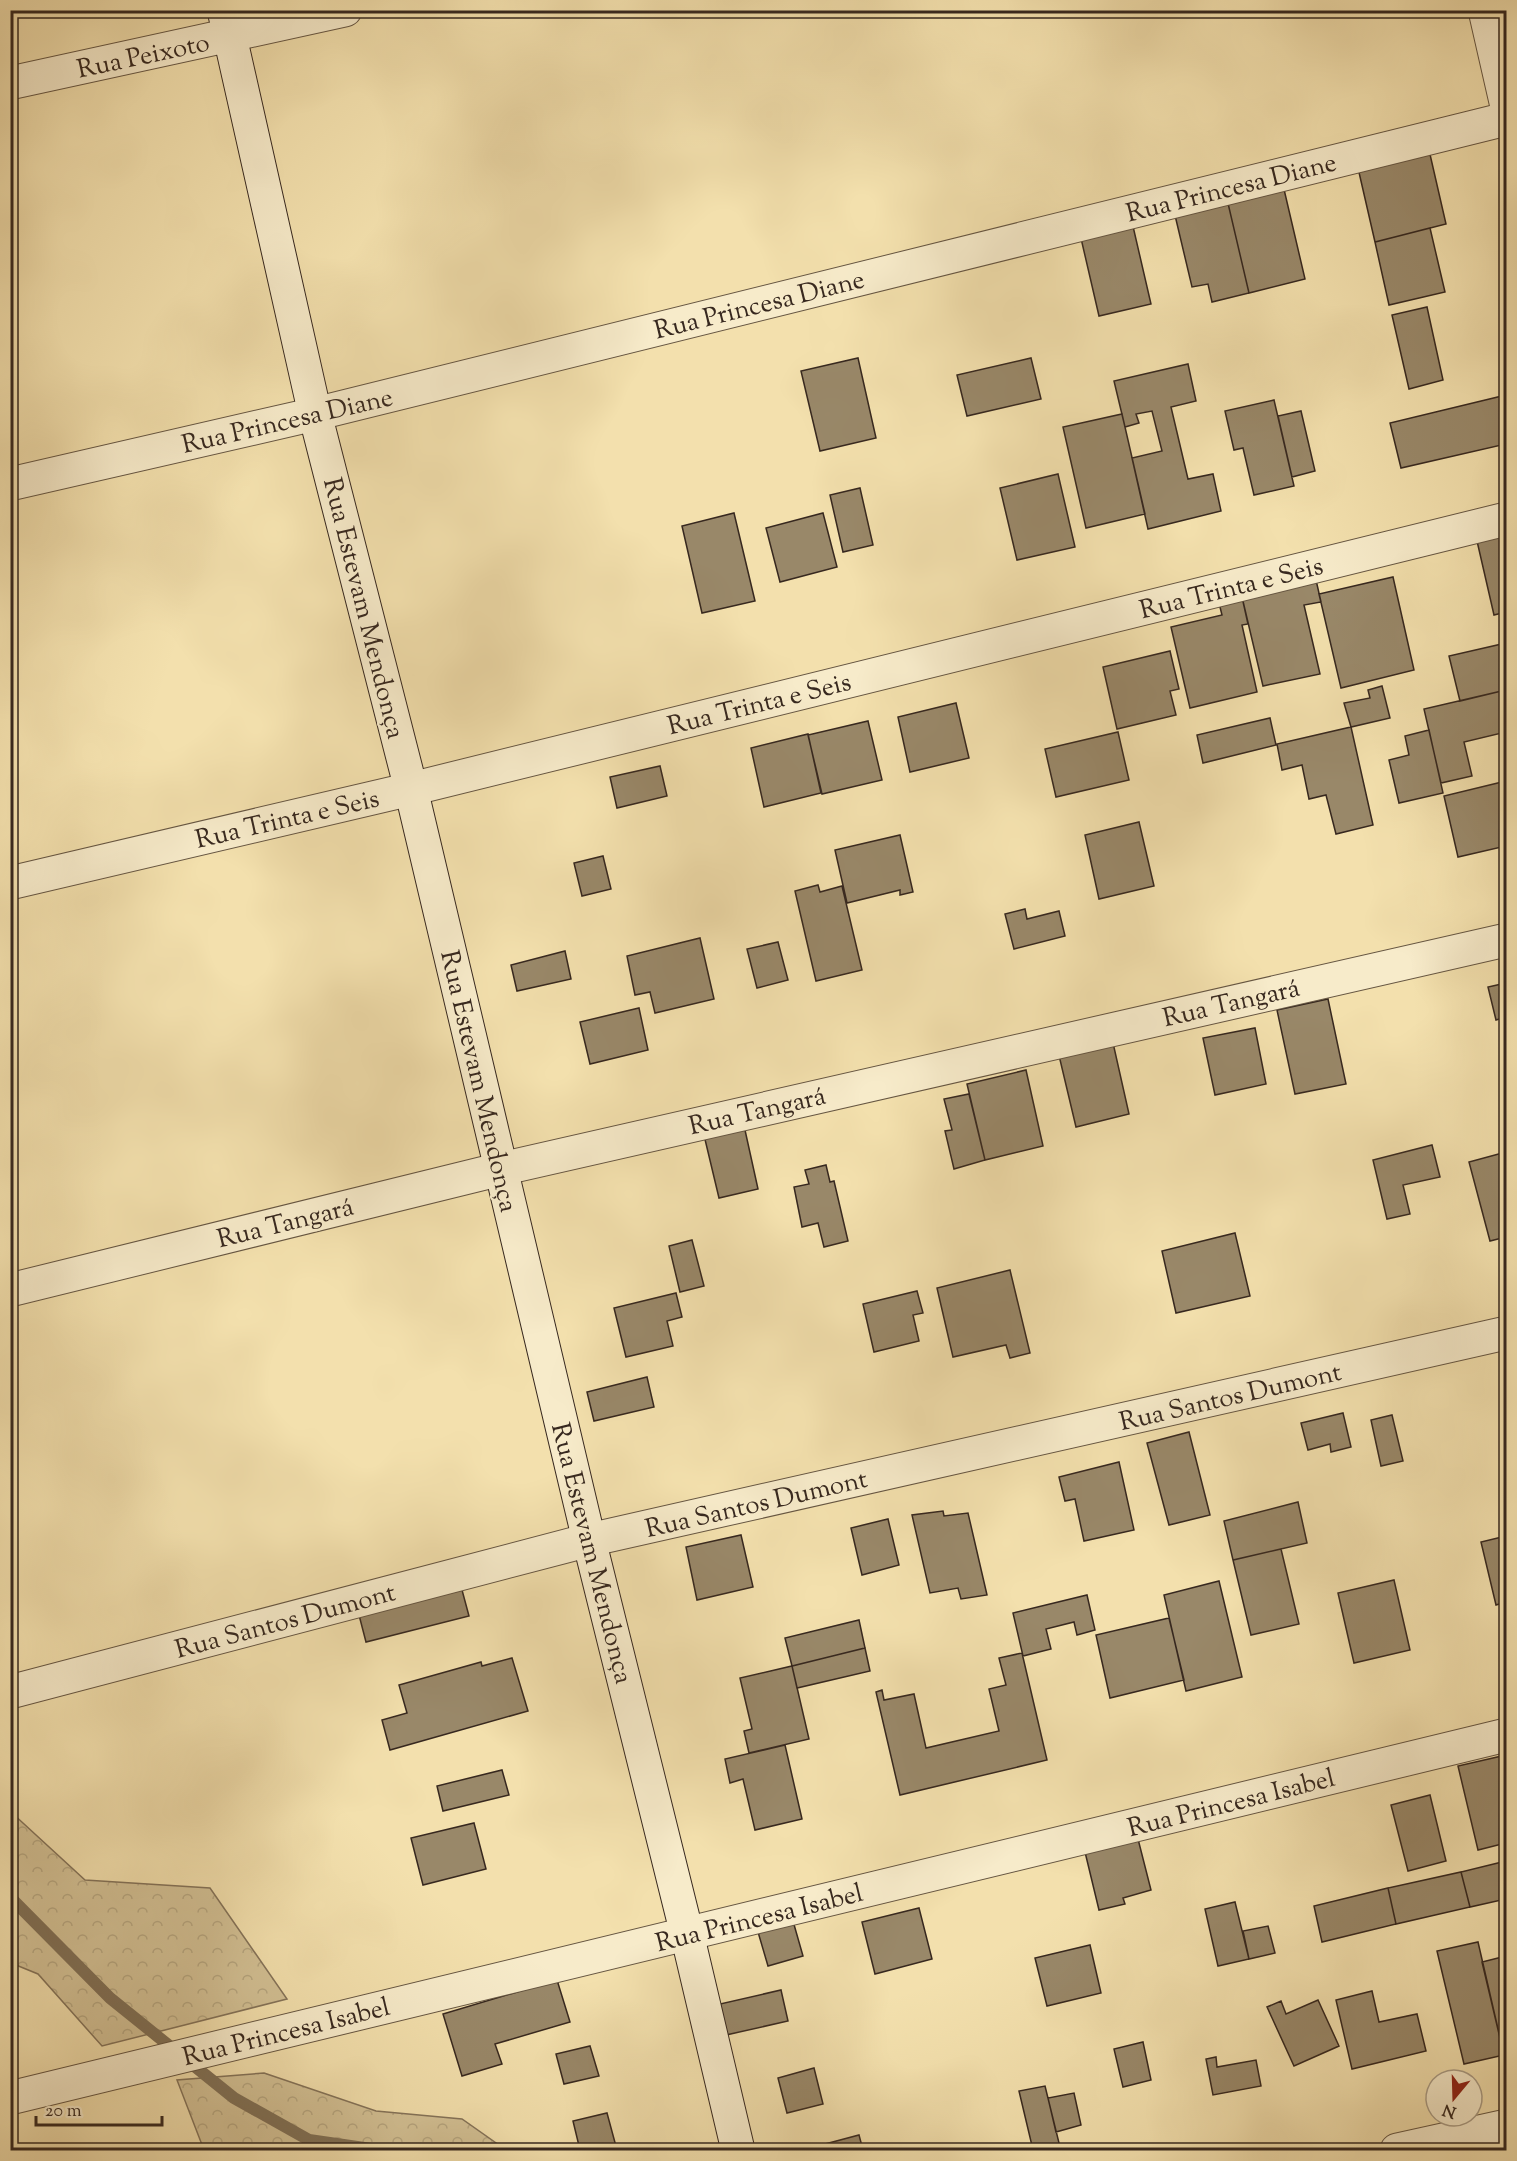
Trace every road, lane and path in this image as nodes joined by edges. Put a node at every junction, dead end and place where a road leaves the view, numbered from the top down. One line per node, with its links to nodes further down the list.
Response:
1 (345, 10): 3 (street, Rua Peixoto)
2 (1485, 10): 5 (street)
3 (227, 24): 4 (street, Rua Peixoto); 7 (street, Rua Estevam Mendonça)
4 (10, 83)
5 (1506, 102)
6 (1506, 119): 7 (street, Rua Princesa Diane)
7 (315, 414): 8 (street, Rua Princesa Diane); 10 (street, Rua Estevam Mendonça)
8 (10, 484)
9 (1506, 519): 10 (street, Rua Trinta e Seis)
10 (411, 789): 11 (street, Rua Trinta e Seis); 13 (street, Rua Estevam Mendonça)
11 (10, 883)
12 (1506, 940): 13 (street, Rua Tangará)
13 (501, 1169): 14 (street, Rua Tangará); 16 (street, Rua Estevam Mendonça)
14 (10, 1290)
15 (1506, 1333): 16 (street, Rua Santos Dumont)
16 (588, 1540): 17 (street, Rua Santos Dumont); 19 (street, Rua Estevam Mendonça)
17 (10, 1692)
18 (1506, 1735): 19 (street, Rua Princesa Isabel)
19 (687, 1934): 20 (street, Rua Princesa Isabel); 22 (street, Rua Estevam Mendonça)
20 (10, 2098)
21 (1506, 2126): 23 (street)
22 (738, 2151)
23 (1397, 2151)

